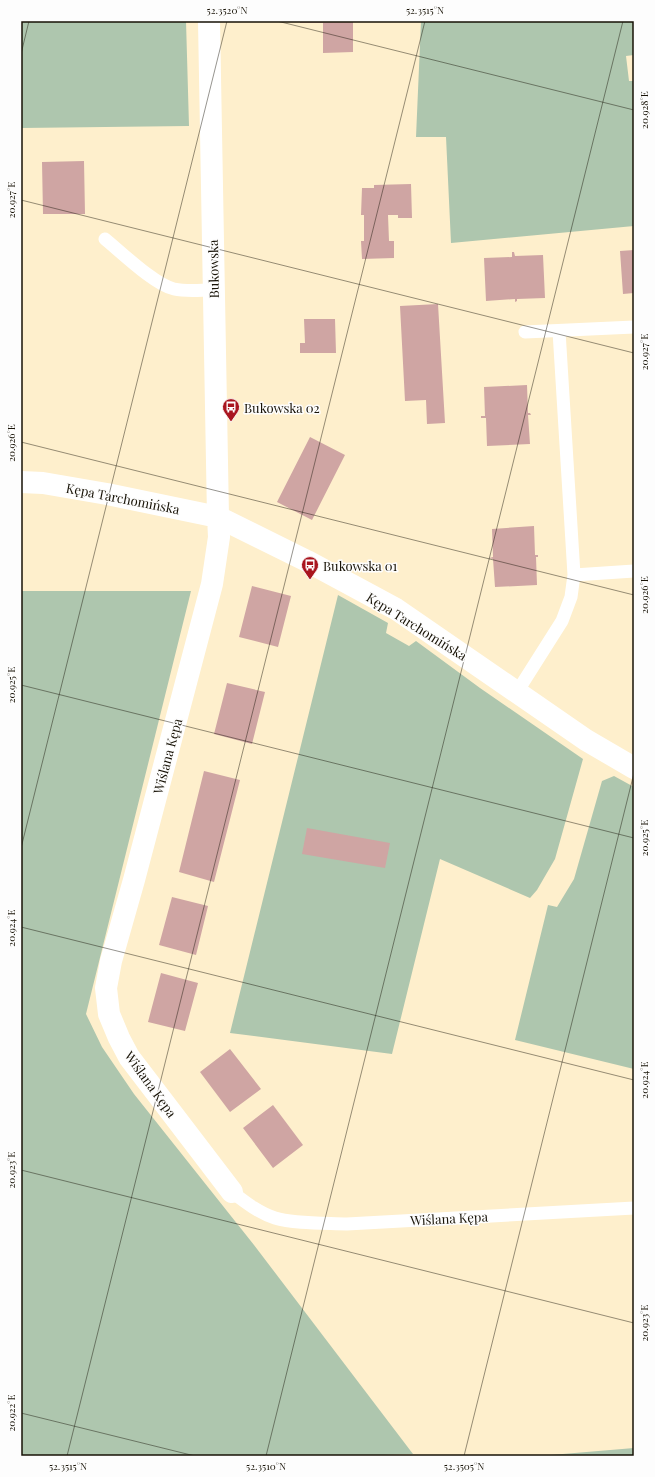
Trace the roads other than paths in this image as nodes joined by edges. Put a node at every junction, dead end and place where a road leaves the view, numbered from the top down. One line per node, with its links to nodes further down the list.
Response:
1 (209, 21): 3 (street, Bukowska)
2 (105, 239): 3 (lane)
3 (214, 290): 8 (street, Bukowska)
4 (634, 327): 5 (lane)
5 (559, 331): 6 (lane); 10 (lane)
6 (525, 332)
7 (21, 482): 8 (street, Kępa Tarchomińska)
8 (218, 517): 11 (street, Kępa Tarchomińska); 13 (street, Wiślana Kępa)
9 (634, 571): 10 (lane)
10 (574, 575): 11 (lane)
11 (517, 692): 12 (street, Kępa Tarchomińska)
12 (634, 768)
13 (232, 1192): 14 (lane, Wiślana Kępa)
14 (634, 1208)

